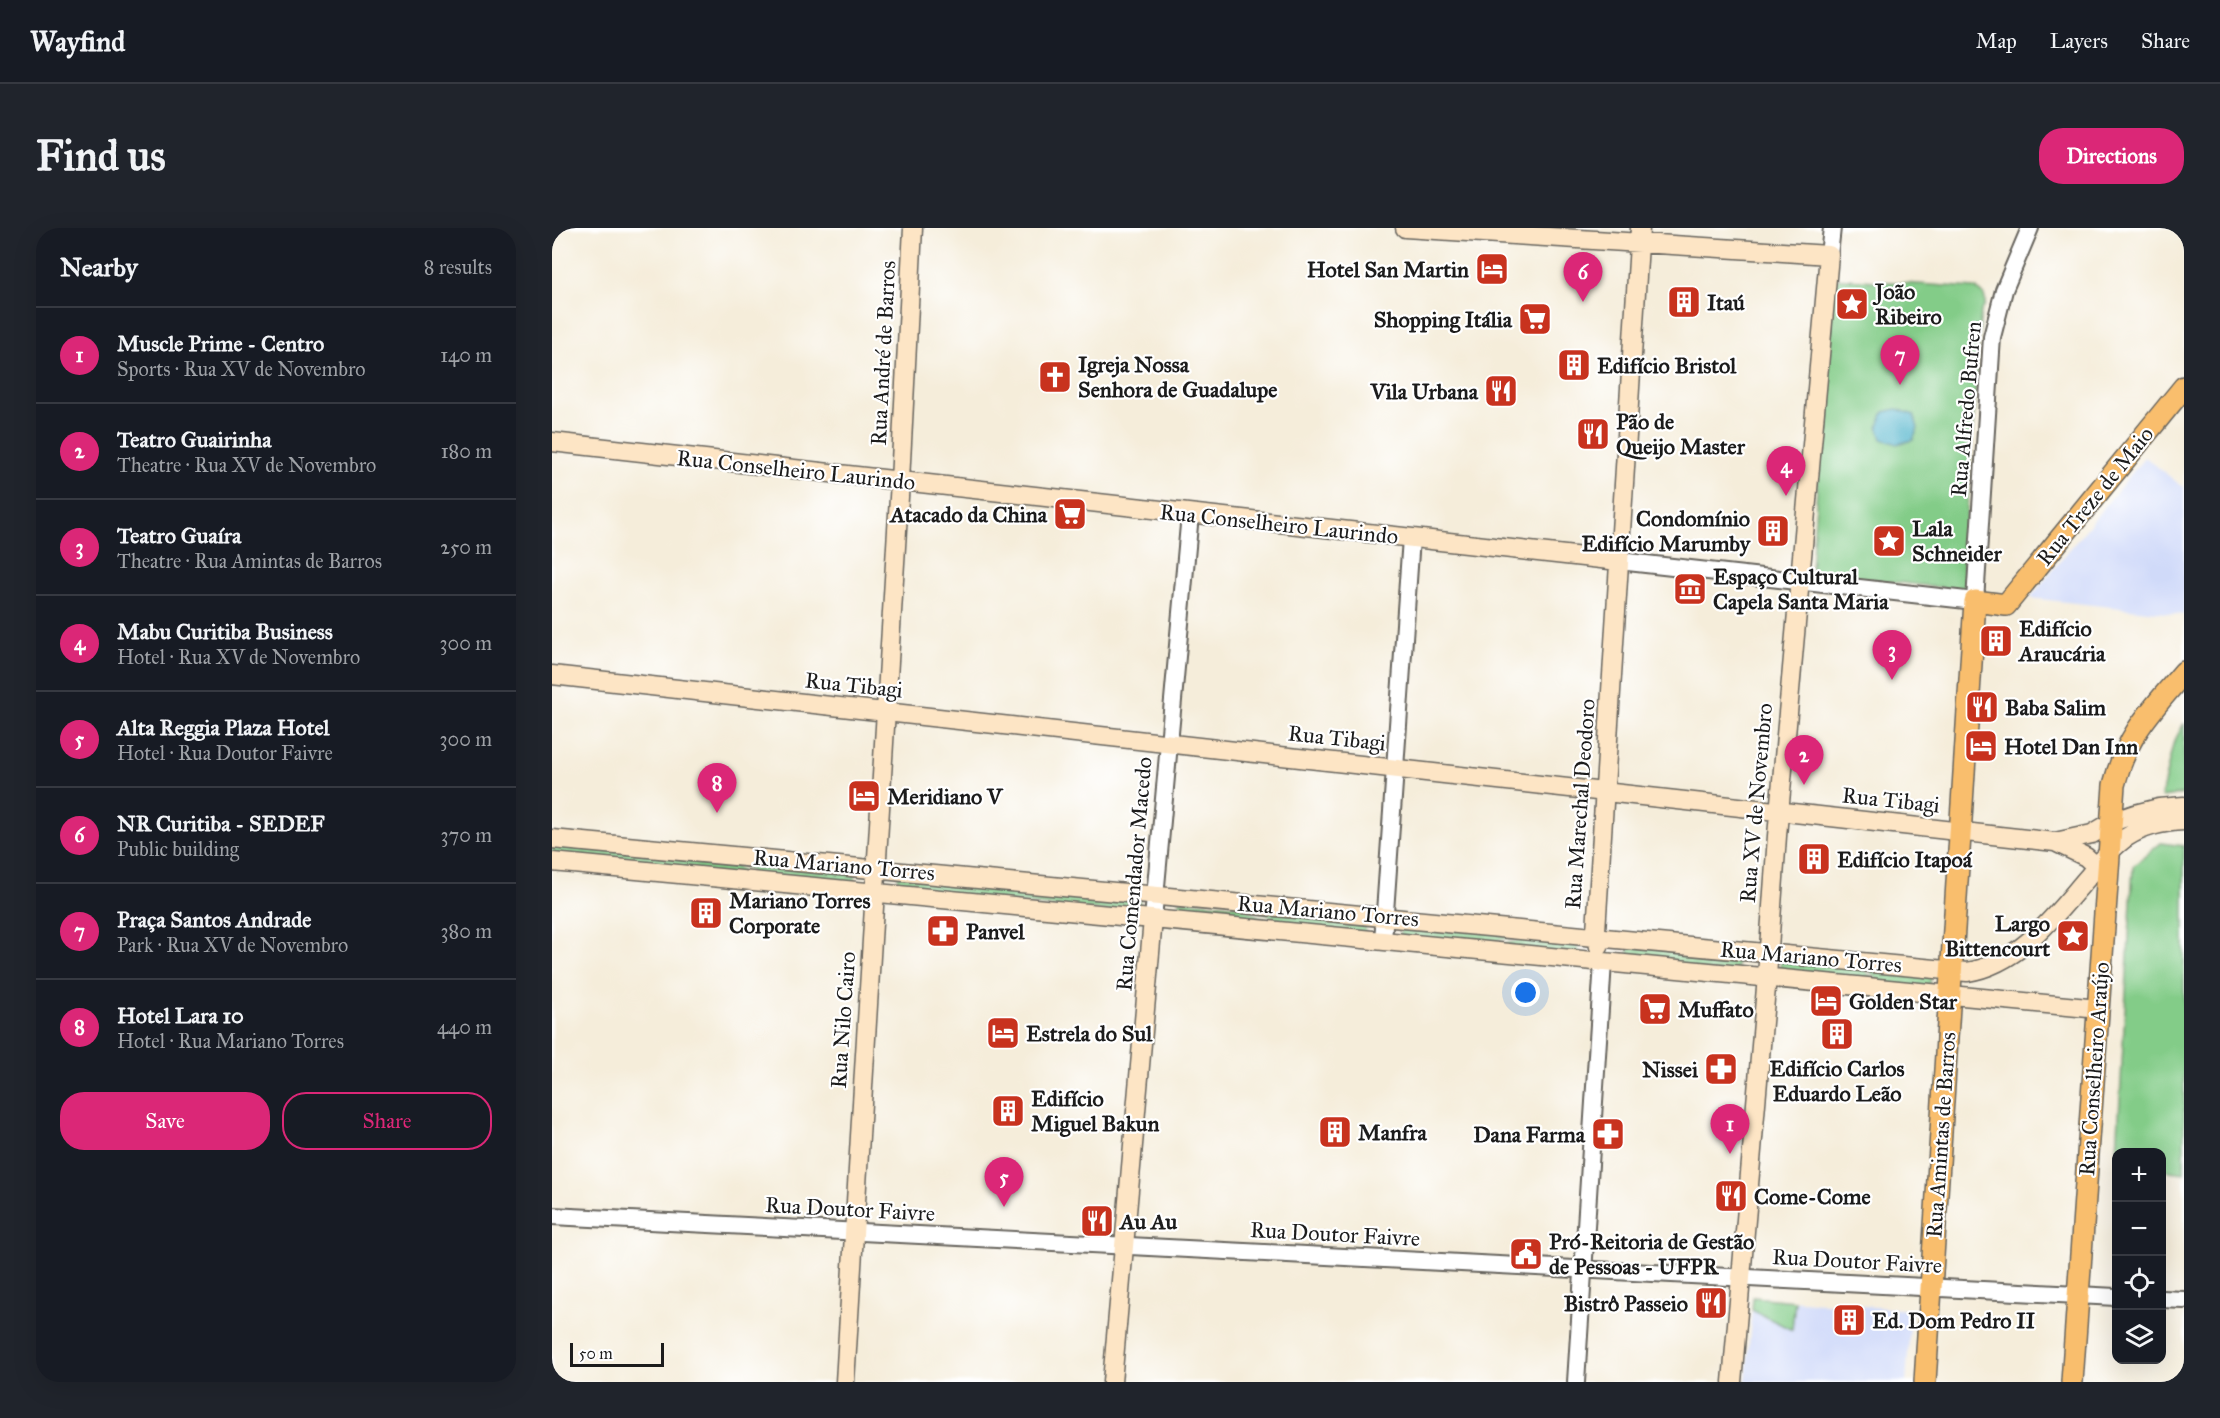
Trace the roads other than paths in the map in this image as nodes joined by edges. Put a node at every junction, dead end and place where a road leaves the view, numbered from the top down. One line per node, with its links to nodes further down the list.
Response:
1 (913, 228): 9 (main road, Rua André de Barros)
2 (1405, 228): 5 (main road)
3 (1832, 228): 6 (street, Rua XV de Novembro)
4 (2030, 228): 14 (street, Rua Alfredo Bufren)
5 (1640, 235): 6 (main road); 12 (main road, Rua Marechal Deodoro)
6 (1829, 255): 13 (main road, Rua XV de Novembro)
7 (2184, 387): 15 (main road, Rua Treze de Maio)
8 (552, 442): 9 (main road, Rua Conselheiro Laurindo)
9 (900, 481): 10 (main road, Rua Conselheiro Laurindo); 18 (main road, Rua Nilo Cairo)
10 (1190, 514): 11 (main road, Rua Conselheiro Laurindo); 19 (street, Rua Comendador Macedo)
11 (1411, 538): 12 (main road, Rua Conselheiro Laurindo); 20 (street)
12 (1619, 561): 13 (street, Rua Conselheiro Laurindo); 21 (main road, Rua Marechal Deodoro)
13 (1800, 582): 14 (street, Rua Conselheiro Laurindo); 23 (main road, Rua XV de Novembro)
14 (1975, 601): 15 (main road, Rua Conselheiro Laurindo); 26 (main road, Rua Amintas de Barros)
15 (2006, 604)
16 (2184, 672): 25 (main road, Rua Conselheiro Araújo)
17 (552, 675): 18 (main road, Rua Tibagi)
18 (886, 712): 19 (main road, Rua Tibagi); 32 (main road, Rua Nilo Cairo)
19 (1169, 744): 20 (main road, Rua Tibagi); 35 (street, Rua Comendador Macedo)
20 (1395, 769): 21 (main road, Rua Tibagi); 37 (street)
21 (1605, 792): 23 (main road, Rua Tibagi); 41 (main road, Rua Marechal Deodoro)
22 (2184, 806): 25 (main road, Rua Tibagi)
23 (1779, 812): 26 (main road, Rua Tibagi); 44 (main road, Rua XV de Novembro)
24 (2184, 821): 31 (main road)
25 (2112, 822): 28 (main road, Rua Tibagi); 31 (main road, Rua Conselheiro Araújo)
26 (1961, 832): 28 (main road, Rua Tibagi); 48 (main road, Rua Amintas de Barros)
27 (552, 839): 29 (main road, Rua Mariano Torres)
28 (2055, 842): 31 (main road)
29 (726, 856): 32 (main road, Rua Mariano Torres); 33 (main road)
30 (552, 862): 33 (main road, Rua Mariano Torres)
31 (2105, 867): 47 (main road); 53 (main road, Rua Conselheiro Araújo)
32 (876, 870): 34 (main road, Rua Nilo Cairo); 35 (main road, Rua Mariano Torres)
33 (758, 881): 34 (main road, Rua Mariano Torres)
34 (875, 892): 38 (main road, Rua Mariano Torres); 55 (main road, Rua Nilo Cairo)
35 (1156, 896): 36 (main road, Rua Mariano Torres); 38 (street, Rua Comendador Macedo)
36 (1241, 904): 37 (main road, Rua Mariano Torres); 39 (main road)
37 (1384, 918): 40 (main road, Rua Mariano Torres); 42 (street)
38 (1154, 919): 39 (main road, Rua Mariano Torres); 56 (main road, Rua Comendador Macedo)
39 (1291, 932): 42 (main road, Rua Mariano Torres)
40 (1540, 932): 41 (main road, Rua Mariano Torres); 43 (main road)
41 (1596, 938): 44 (main road, Rua Mariano Torres); 45 (main road, Rua Marechal Deodoro)
42 (1383, 940): 43 (main road, Rua Mariano Torres)
43 (1473, 949): 45 (main road, Rua Mariano Torres)
44 (1768, 954): 46 (main road, Rua Mariano Torres); 49 (main road, Rua XV de Novembro)
45 (1603, 962): 49 (main road, Rua Mariano Torres); 57 (street, Rua Marechal Deodoro)
46 (1865, 963): 48 (main road, Rua Mariano Torres); 50 (main road)
47 (1977, 970): 48 (main road, Rua Mariano Torres); 52 (main road)
48 (1952, 971): 51 (main road, Rua Amintas de Barros)
49 (1767, 976): 50 (main road, Rua Mariano Torres); 58 (main road, Rua XV de Novembro)
50 (1885, 988): 51 (main road, Rua Mariano Torres)
51 (1950, 994): 52 (main road, Rua Mariano Torres); 59 (main road, Rua Amintas de Barros)
52 (2008, 1000): 53 (main road, Rua Mariano Torres)
53 (2098, 1009): 60 (main road, Rua Conselheiro Araújo)
54 (552, 1216): 55 (street, Rua Doutor Faivre)
55 (854, 1232): 56 (street, Rua Doutor Faivre); 64 (main road, Rua Nilo Cairo)
56 (1124, 1246): 57 (street, Rua Doutor Faivre); 65 (main road, Rua Comendador Macedo)
57 (1583, 1269): 58 (street, Rua Doutor Faivre); 66 (street, Rua Marechal Deodoro)
58 (1741, 1277): 59 (street, Rua Doutor Faivre); 67 (main road, Rua XV de Novembro)
59 (1931, 1288): 60 (street, Rua Doutor Faivre); 68 (main road, Rua Amintas de Barros)
60 (2078, 1295): 61 (street, Rua Doutor Faivre); 69 (main road, Rua Conselheiro Araújo)
61 (2112, 1297)
62 (2166, 1299): 63 (street)
63 (2184, 1300)
64 (845, 1382)
65 (1112, 1382)
66 (1576, 1382)
67 (1732, 1382)
68 (1925, 1382)
69 (2072, 1382)

